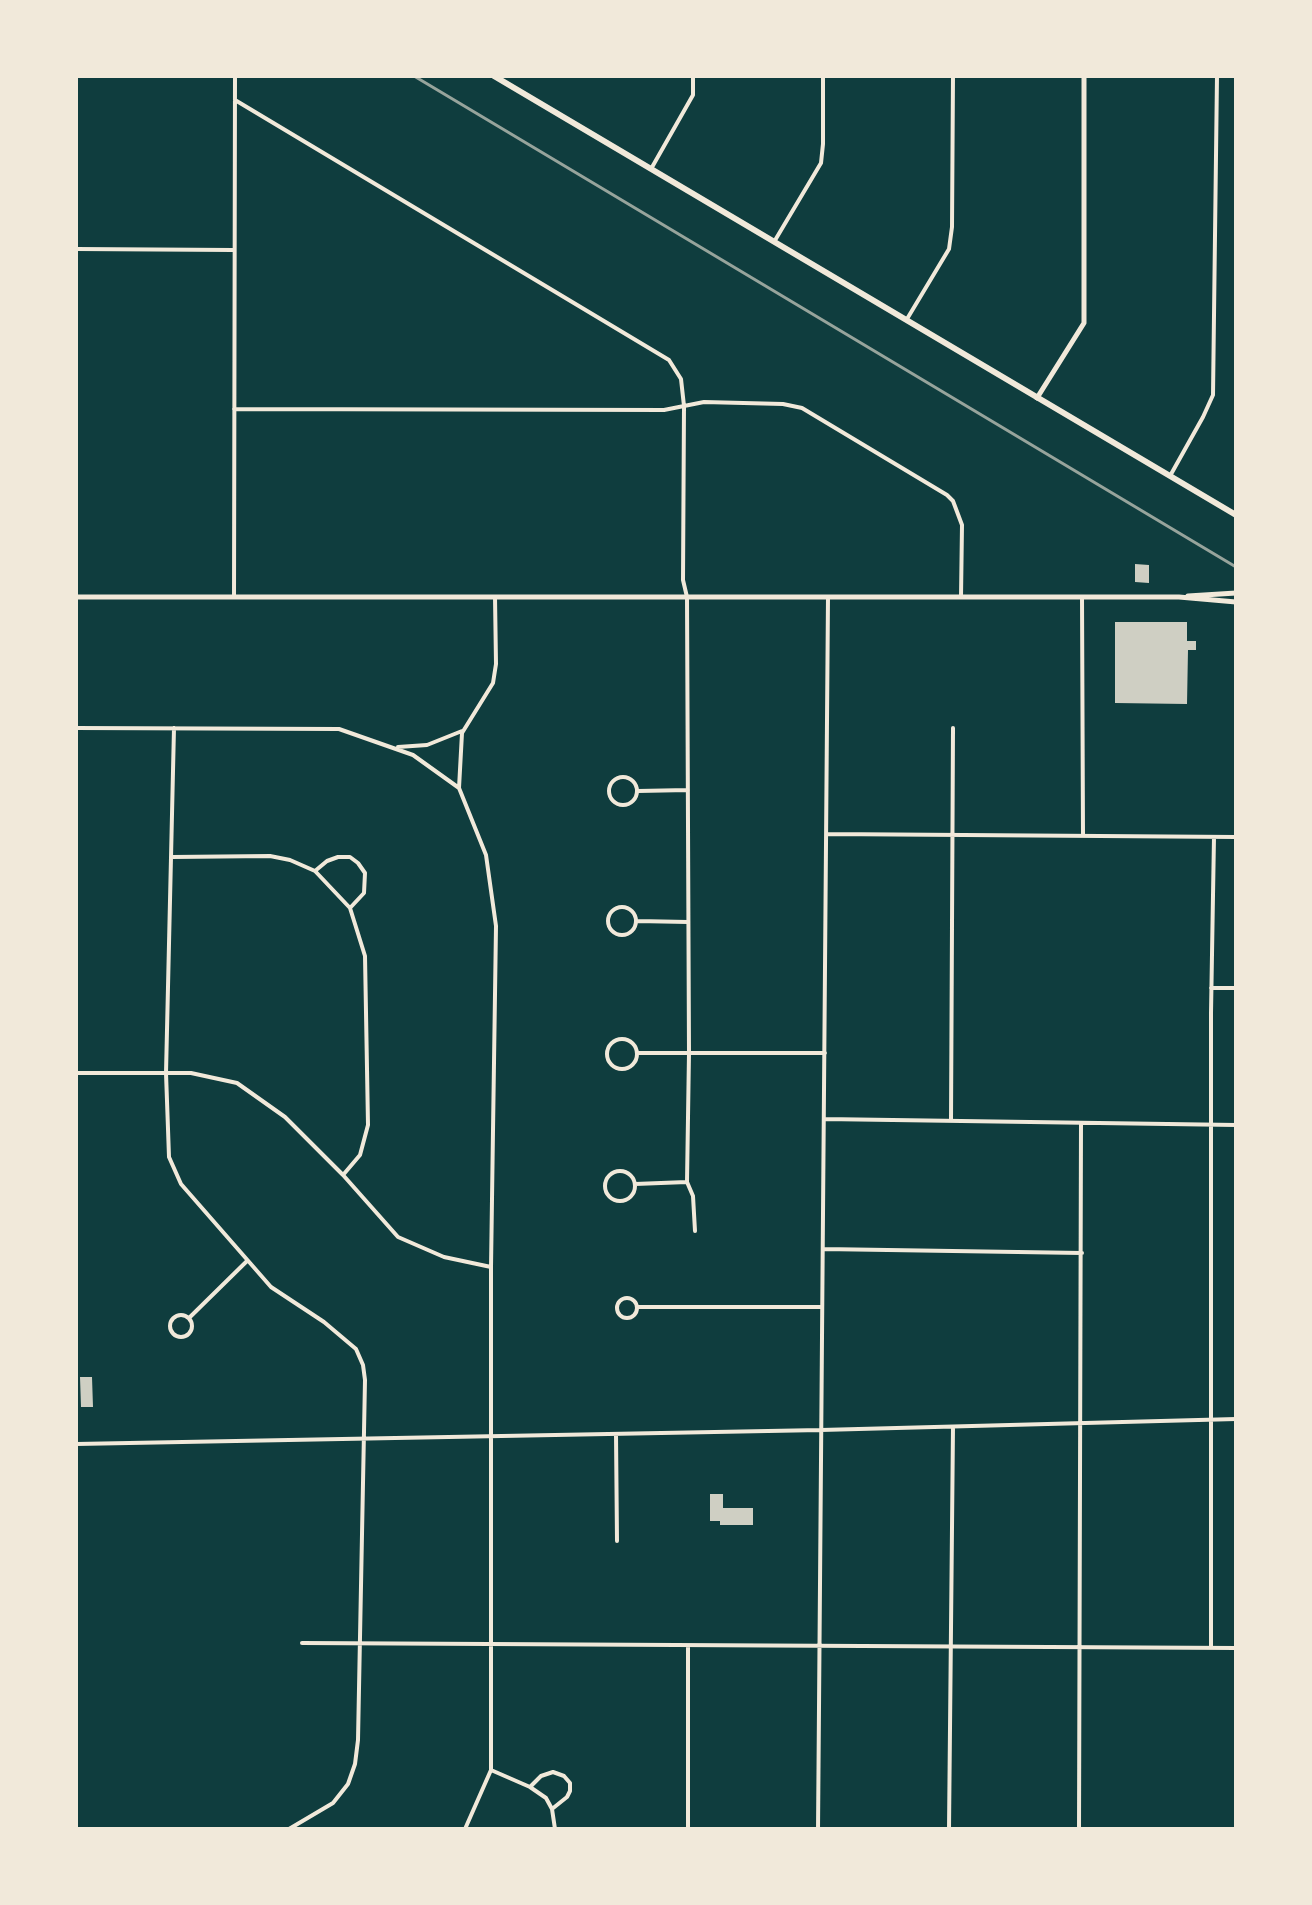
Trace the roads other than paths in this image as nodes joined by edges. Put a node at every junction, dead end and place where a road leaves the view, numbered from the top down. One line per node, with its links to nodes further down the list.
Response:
1 (235, 76): 8 (street)
2 (693, 76): 9 (street)
3 (823, 76): 10 (street)
4 (953, 76): 13 (street)
5 (1084, 76): 14 (main road)
6 (1217, 76): 17 (street)
7 (499, 77): 9 (main road)
8 (235, 100): 12 (street); 15 (street)
9 (651, 169): 10 (main road)
10 (774, 242): 13 (main road)
11 (76, 249): 12 (street)
12 (233, 250): 16 (street)
13 (906, 321): 14 (main road)
14 (1036, 399): 17 (main road)
15 (684, 406): 16 (street); 23 (street); 25 (street)
16 (234, 409): 21 (street)
17 (1170, 476): 18 (main road)
18 (1236, 515)
19 (1236, 593): 27 (main road)
20 (76, 597): 21 (main road)
21 (234, 597): 22 (main road)
22 (495, 597): 23 (main road); 32 (street)
23 (687, 597): 24 (main road); 35 (street)
24 (828, 597): 25 (main road); 37 (street)
25 (961, 597): 26 (main road)
26 (1082, 597): 27 (main road); 39 (street)
27 (1179, 597): 28 (main road)
28 (1236, 602)
29 (76, 728): 30 (street)
30 (174, 728): 33 (street); 42 (street)
31 (953, 728): 38 (street)
32 (463, 731): 33 (street); 34 (street)
33 (391, 746): 34 (street)
34 (459, 788): 66 (street)
35 (688, 790): 36 (street); 46 (street)
36 (638, 791): 36 (street)
37 (827, 834): 38 (street); 51 (street)
38 (955, 834): 39 (street); 55 (street)
39 (1083, 835): 40 (street)
40 (1214, 837): 41 (street); 47 (street)
41 (1236, 837)
42 (172, 857): 43 (street); 53 (street)
43 (315, 871): 44 (street); 44 (street)
44 (350, 908): 59 (street)
45 (637, 921): 45 (street); 46 (street)
46 (688, 922): 50 (street)
47 (1211, 988): 48 (street); 57 (street)
48 (1236, 988)
49 (637, 1053): 49 (street); 50 (street)
50 (689, 1053): 51 (street); 60 (street)
51 (825, 1053): 54 (street)
52 (76, 1073): 53 (street)
53 (166, 1073): 59 (street); 65 (street)
54 (824, 1119): 55 (street); 63 (street)
55 (951, 1121): 56 (street)
56 (1081, 1123): 57 (street); 64 (street)
57 (1211, 1125): 58 (street); 71 (street)
58 (1236, 1125)
59 (343, 1175): 66 (street)
60 (687, 1182): 61 (street); 62 (street)
61 (635, 1184): 61 (street)
62 (695, 1231)
63 (823, 1249): 64 (street); 68 (street)
64 (1082, 1253): 72 (street)
65 (247, 1261): 69 (street); 77 (street)
66 (491, 1267): 76 (street)
67 (638, 1307): 67 (street); 68 (street)
68 (822, 1307): 74 (street)
69 (189, 1318): 69 (street)
70 (1236, 1419): 71 (street)
71 (1211, 1420): 72 (street); 87 (street)
72 (1082, 1424): 73 (street); 86 (street)
73 (953, 1427): 74 (street); 84 (street)
74 (821, 1430): 75 (street); 85 (street)
75 (616, 1434): 76 (street); 79 (street)
76 (492, 1435): 77 (street); 82 (street)
77 (363, 1439): 78 (street); 81 (street)
78 (76, 1444)
79 (617, 1541)
80 (302, 1643): 81 (street)
81 (360, 1644): 82 (street); 92 (street)
82 (491, 1645): 83 (street); 89 (street)
83 (688, 1647): 85 (street); 95 (street)
84 (951, 1647): 85 (street); 86 (street); 97 (street)
85 (819, 1648): 96 (street)
86 (1079, 1648): 87 (street); 98 (street)
87 (1211, 1648): 88 (street)
88 (1236, 1648)
89 (491, 1770): 90 (street); 93 (street)
90 (530, 1787): 91 (street); 91 (street)
91 (552, 1809): 94 (street)
92 (289, 1829)
93 (465, 1829)
94 (555, 1829)
95 (688, 1829)
96 (818, 1829)
97 (949, 1829)
98 (1079, 1829)

